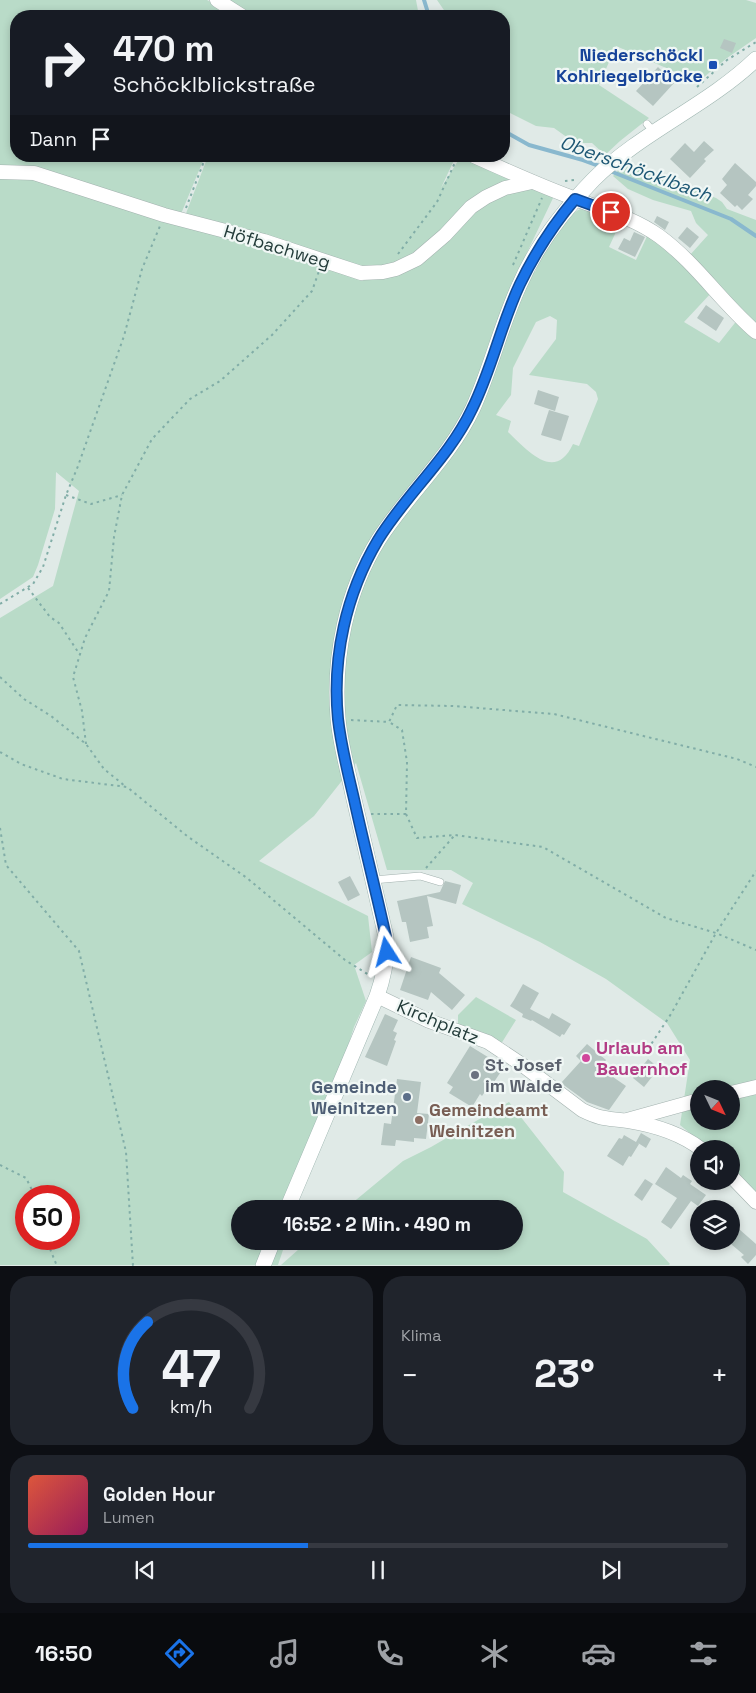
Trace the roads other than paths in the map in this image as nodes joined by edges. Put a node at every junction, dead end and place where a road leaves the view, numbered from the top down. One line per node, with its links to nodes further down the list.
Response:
1 (217, 0): 2 (street)
2 (233, 10)
3 (756, 59): 7 (main road)
4 (487, 162): 6 (street)
5 (0, 172): 6 (street, Höfbachweg)
6 (532, 182): 7 (street)
7 (575, 199): 8 (street); 9 (main road)
8 (756, 332)
9 (373, 880): 10 (lane); 11 (main road)
10 (440, 882)
11 (377, 996): 16 (street, Kirchplatz); 20 (main road)
12 (756, 1087): 13 (street)
13 (740, 1091)
14 (690, 1102): 15 (street)
15 (656, 1111): 16 (street); 17 (street)
16 (626, 1120): 17 (street)
17 (658, 1128): 18 (street)
18 (690, 1141)
19 (740, 1185): 21 (street)
20 (291, 1200)
21 (756, 1202)
22 (270, 1250): 23 (main road)
23 (263, 1266)

